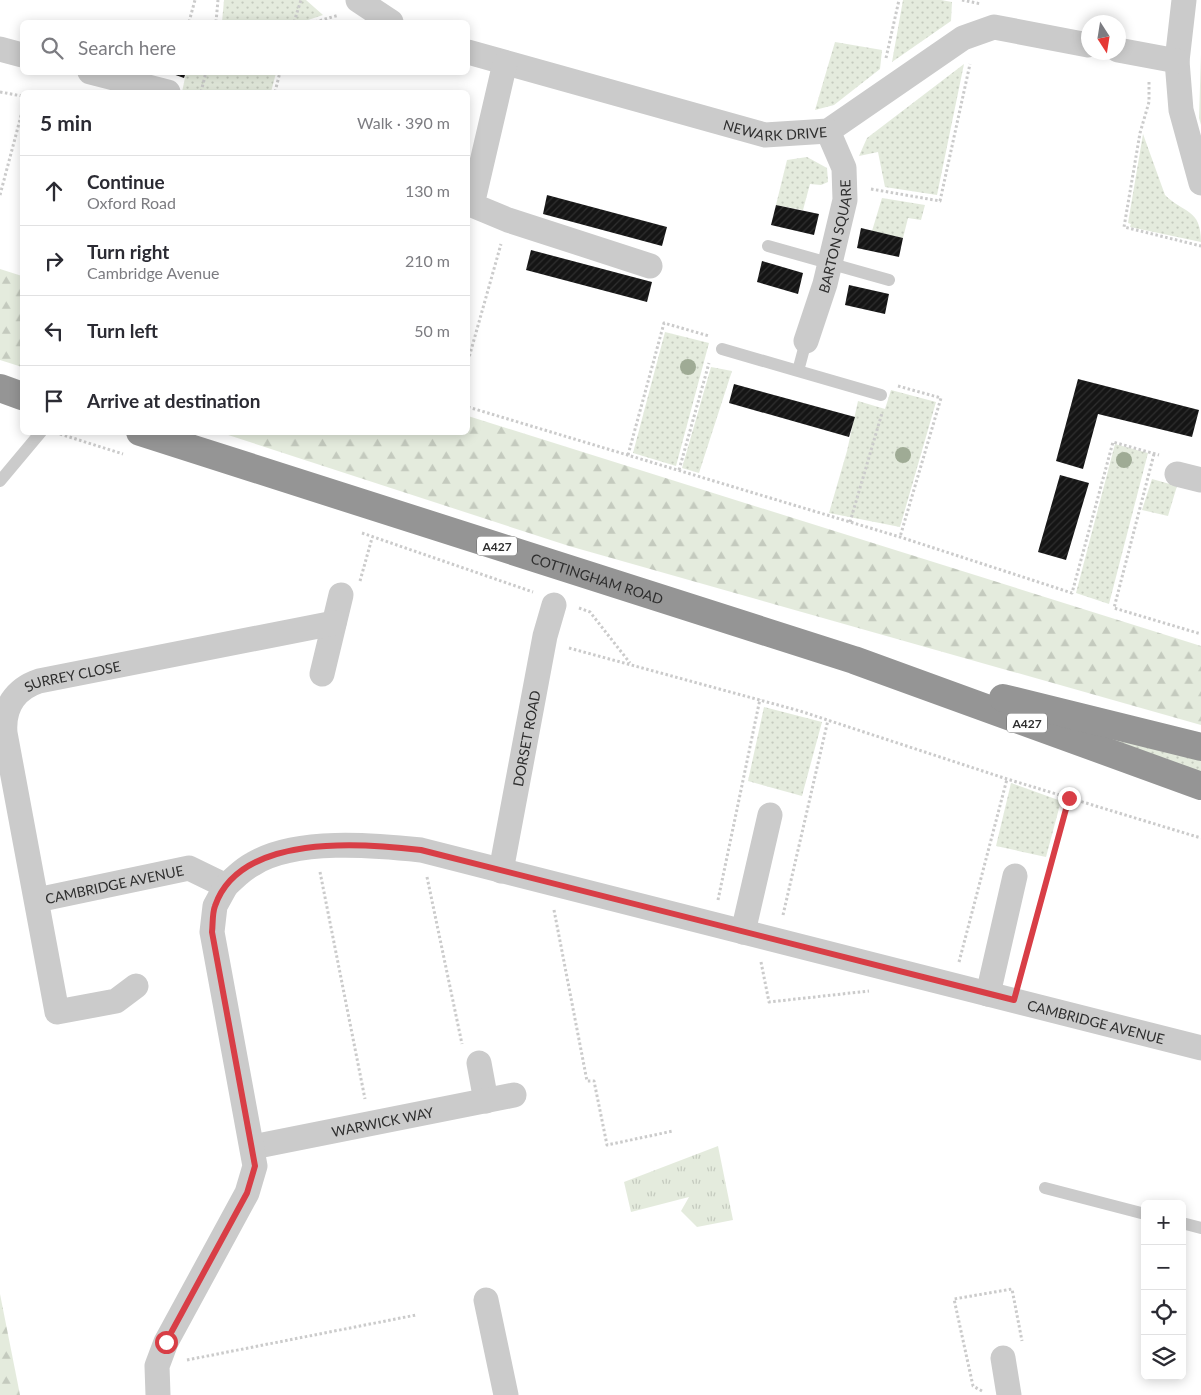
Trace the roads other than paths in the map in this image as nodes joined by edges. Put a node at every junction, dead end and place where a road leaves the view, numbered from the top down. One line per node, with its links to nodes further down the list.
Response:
1 (365, 2): 3 (street)
2 (1189, 10): 9 (street)
3 (388, 20)
4 (1081, 44): 13 (street, NEWARK DRIVE)
5 (0, 49): 8 (street)
6 (1126, 52): 9 (street)
7 (470, 53): 10 (street, NEWARK DRIVE)
8 (20, 54)
9 (1177, 61): 14 (street)
10 (505, 63): 13 (street, NEWARK DRIVE); 15 (street)
11 (102, 75): 12 (street)
12 (160, 90)
13 (828, 131): 17 (street, BARTON SQUARE)
14 (1201, 183)
15 (470, 205): 18 (street)
16 (768, 246): 17 (lane)
17 (830, 264): 19 (lane); 20 (street, BARTON SQUARE)
18 (650, 266)
19 (889, 280)
20 (806, 341): 22 (lane)
21 (716, 348): 22 (lane)
22 (798, 371): 25 (lane)
23 (0, 388): 24 (highway)
24 (20, 395)
25 (884, 396)
26 (38, 435): 29 (lane)
27 (149, 435): 34 (highway, COTTINGHAM ROAD / A427)
28 (1169, 465): 30 (street)
29 (0, 480)
30 (1201, 480)
31 (341, 595): 33 (street)
32 (555, 602): 39 (street, DORSET ROAD)
33 (334, 623): 35 (street); 42 (street, SURREY CLOSE)
34 (854, 660): 36 (highway, COTTINGHAM ROAD / A427); 37 (highway, COTTINGHAM ROAD / A427)
35 (322, 674)
36 (1201, 747)
37 (1201, 786)
38 (770, 815): 43 (street)
39 (501, 871): 41 (street, CAMBRIDGE AVENUE); 43 (street, CAMBRIDGE AVENUE)
40 (1016, 876): 45 (street)
41 (226, 886): 42 (street, CAMBRIDGE AVENUE); 50 (street)
42 (37, 900): 44 (street, SURREY CLOSE)
43 (758, 935): 45 (street, CAMBRIDGE AVENUE)
44 (136, 986)
45 (988, 994): 46 (street, CAMBRIDGE AVENUE)
46 (1201, 1048)
47 (479, 1063): 49 (street)
48 (514, 1095): 49 (street, WARWICK WAY)
49 (486, 1101): 50 (street, WARWICK WAY)
50 (253, 1147): 57 (street)
51 (1045, 1188): 52 (lane)
52 (1141, 1213)
53 (1186, 1224): 54 (lane)
54 (1201, 1228)
55 (486, 1300): 58 (street)
56 (1013, 1352): 59 (street)
57 (158, 1395)
58 (506, 1395)
59 (1008, 1395)

